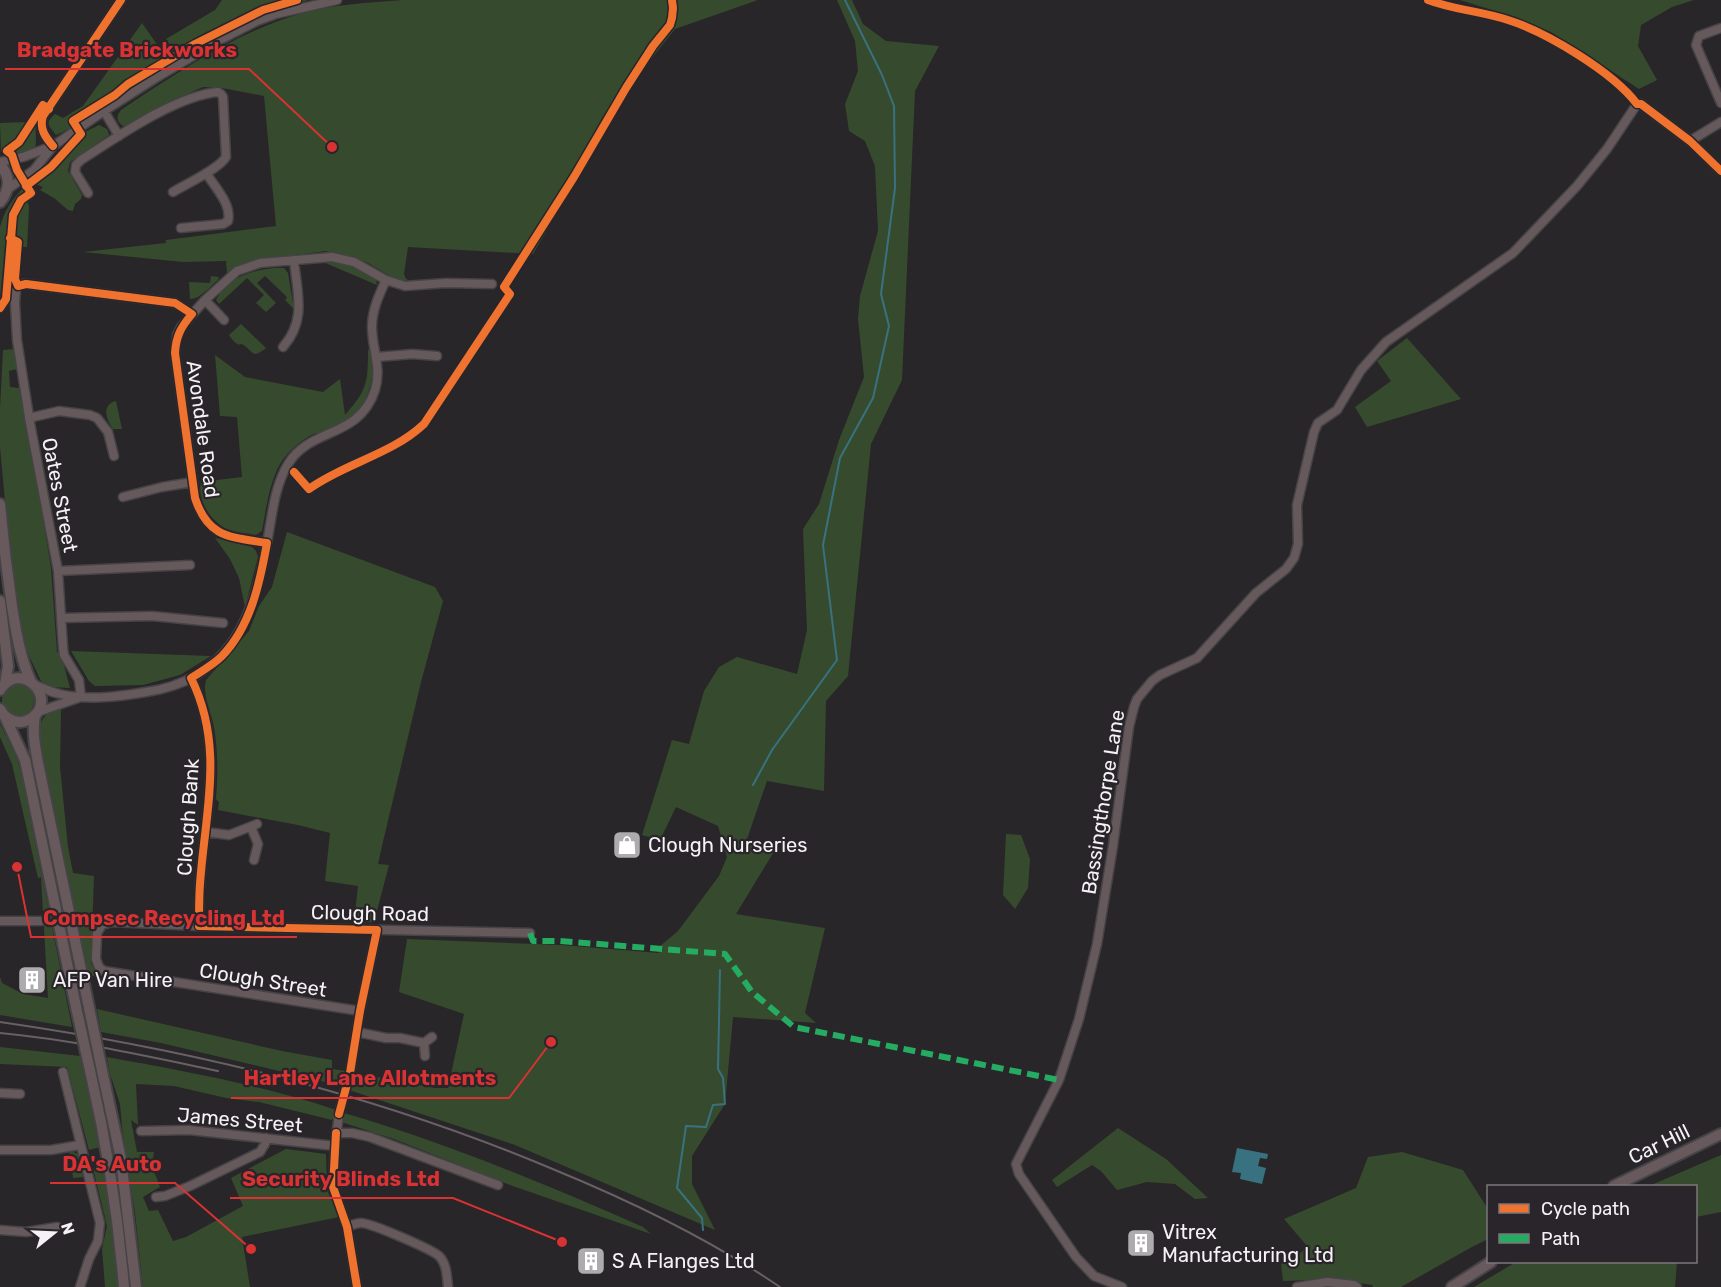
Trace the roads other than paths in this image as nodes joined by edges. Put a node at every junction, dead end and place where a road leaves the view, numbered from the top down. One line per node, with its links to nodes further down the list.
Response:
1 (122, 0): 9 (street)
2 (337, 0): 5 (street)
3 (1721, 28): 4 (street)
4 (1721, 103)
5 (104, 111): 7 (street); 9 (street)
6 (1721, 122): 8 (street)
7 (119, 136): 12 (street); 16 (street)
8 (1690, 141): 11 (street); 79 (street, Bassingthorpe Lane)
9 (53, 146): 10 (street); 13 (street)
10 (0, 163): 13 (main road)
11 (1721, 171)
12 (206, 173): 14 (street); 18 (street)
13 (8, 189): 17 (main road)
14 (173, 192)
15 (31, 193): 23 (street)
16 (88, 193)
17 (0, 201)
18 (181, 228)
19 (294, 260): 20 (street, Avondale Road); 22 (street, Avondale Road); 26 (street)
20 (386, 280): 21 (street, Avondale Road); 27 (street)
21 (492, 284)
22 (205, 300): 24 (street, Avondale Road); 25 (street)
23 (0, 308)
24 (192, 314): 29 (street, Oates Street); 31 (street, Avondale Road)
25 (224, 320)
26 (283, 347)
27 (377, 357): 28 (street); 34 (street)
28 (437, 357)
29 (29, 418): 30 (street); 36 (street, Oates Street)
30 (114, 456)
31 (193, 482): 32 (street); 34 (street, Avondale Road)
32 (123, 497)
33 (0, 504): 41 (main road)
34 (267, 543): 40 (street)
35 (190, 565): 36 (street)
36 (58, 571): 38 (street, Oates Street)
37 (0, 600): 42 (main road)
38 (61, 618): 39 (street); 43 (street, Oates Street)
39 (223, 623)
40 (191, 678): 43 (street); 46 (street, Clough Bank)
41 (33, 683): 42 (main road); 43 (street); 45 (main road)
42 (3, 687)
43 (81, 697): 45 (street)
44 (2, 712): 45 (main road); 75 (main road, bridge)
45 (37, 713): 76 (main road, bridge)
46 (206, 832): 47 (street); 51 (street, Clough Bank)
47 (254, 860)
48 (0, 921): 49 (street)
49 (41, 921)
50 (102, 925): 51 (street, Clough Road); 54 (street, Clough Street)
51 (199, 926): 52 (street, Clough Road)
52 (377, 930): 53 (street, Clough Road); 54 (street)
53 (530, 933)
54 (360, 1011): 55 (street)
55 (357, 1032): 56 (street); 61 (street, bridge)
56 (425, 1056)
57 (63, 1072): 64 (street)
58 (0, 1093): 59 (street)
59 (20, 1094)
60 (141, 1131): 63 (street, James Street)
61 (336, 1133): 65 (street); 67 (street)
62 (1721, 1134): 68 (main road, Car Hill)
63 (266, 1138): 65 (street, James Street); 69 (street)
64 (80, 1145): 66 (street); 74 (street)
65 (335, 1146): 71 (street)
66 (0, 1150)
67 (498, 1185)
68 (1616, 1185)
69 (156, 1197)
70 (57, 1227): 72 (street)
71 (347, 1227): 77 (street); 78 (street)
72 (0, 1230)
73 (1489, 1263): 82 (main road)
74 (80, 1287)
75 (124, 1287)
76 (136, 1287)
77 (357, 1287)
78 (448, 1287)
79 (1122, 1287)
80 (1297, 1287): 81 (street)
81 (1358, 1287)
82 (1452, 1287)

